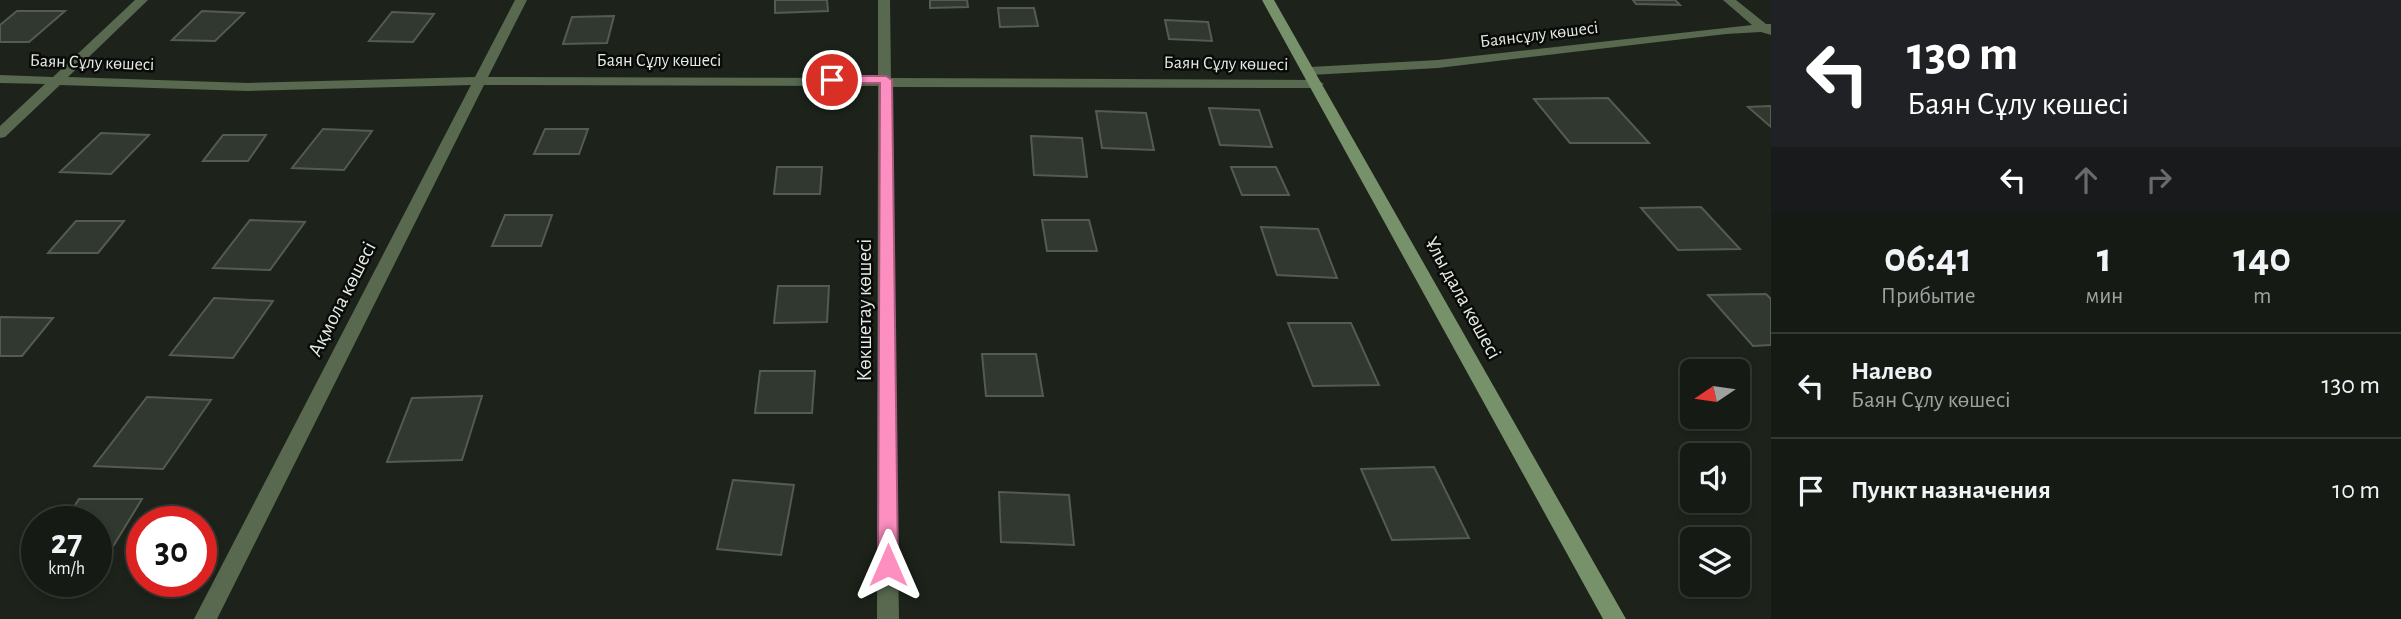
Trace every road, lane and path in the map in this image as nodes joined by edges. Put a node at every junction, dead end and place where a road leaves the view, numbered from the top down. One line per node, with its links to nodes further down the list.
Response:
1 (142, 0): 11 (street)
2 (520, 0): 9 (street, Ақмола көшесі)
3 (884, 0): 10 (street, Көкшетау көшесі)
4 (1268, 0): 7 (street, Ұлы дала көшесі)
5 (1729, 0): 6 (street)
6 (1769, 30): 7 (street, Баянсұлу көшесі)
7 (1314, 77): 10 (street, Баян Сұлу көшесі); 15 (street, Ұлы дала көшесі)
8 (0, 79): 11 (street, Баян Сұлу көшесі)
9 (478, 80): 10 (street, Баян Сұлу көшесі); 11 (street, Баян Сұлу көшесі); 13 (street, Ақмола көшесі)
10 (886, 80): 14 (street, Көкшетау көшесі)
11 (54, 82): 12 (street)
12 (0, 134)
13 (205, 619)
14 (888, 619)
15 (1615, 619)

